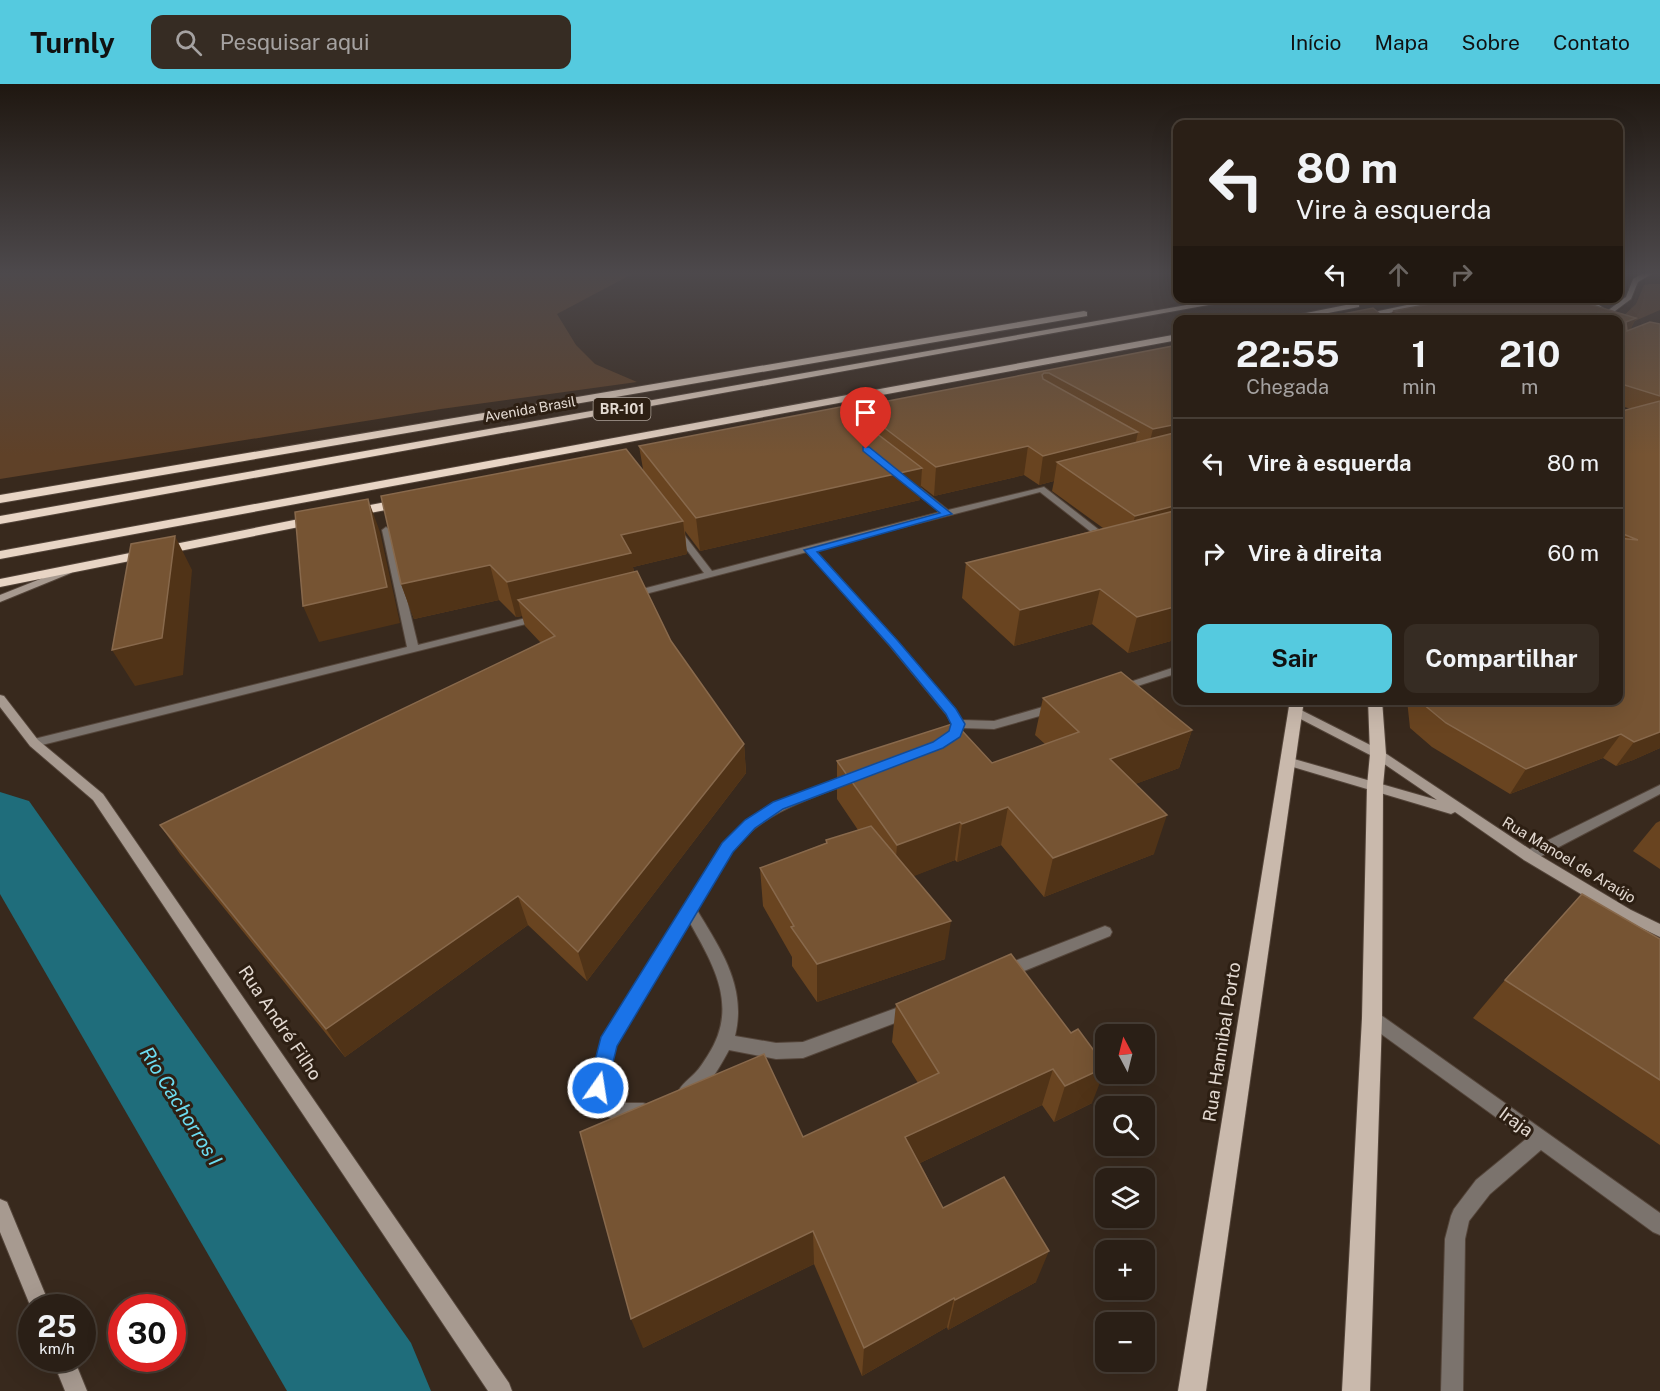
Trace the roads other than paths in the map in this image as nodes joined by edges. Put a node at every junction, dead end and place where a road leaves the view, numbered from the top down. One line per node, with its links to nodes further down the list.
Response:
1 (976, 333): 9 (highway, Avenida Brasil / BR-101)
2 (1031, 333): 5 (highway)
3 (1051, 333): 5 (highway, Avenida Brasil / BR-101)
4 (1173, 338): 17 (highway, BR-101)
5 (1002, 342): 12 (highway, Avenida Brasil / BR-101)
6 (903, 479): 11 (street)
7 (1053, 486): 8 (street)
8 (1041, 489): 11 (street); 15 (street)
9 (0, 499)
10 (424, 499): 18 (highway)
11 (947, 514): 16 (street)
12 (0, 520)
13 (669, 522): 19 (street)
14 (386, 530): 24 (street)
15 (1118, 548)
16 (810, 550): 19 (street); 31 (street)
17 (0, 555)
18 (74, 568): 20 (highway); 22 (street)
19 (710, 575): 21 (street)
20 (0, 583)
21 (619, 598)
22 (0, 599)
23 (550, 615): 24 (street)
24 (413, 648): 32 (street)
25 (1173, 671): 26 (street)
26 (1108, 692)
27 (0, 699): 32 (street, Rua André Filho)
28 (1064, 705): 31 (street)
29 (1376, 705): 34 (main road)
30 (1296, 706): 34 (street, Rua Manoel de Araújo); 35 (main road, Rua Hannibal Porto)
31 (958, 724): 33 (street)
32 (34, 743): 54 (street, Rua André Filho)
33 (938, 745)
34 (1378, 754): 37 (main road); 39 (street, Rua Manoel de Araújo)
35 (1287, 761): 37 (street, Rua Manoel de Araújo); 55 (main road, Rua Hannibal Porto)
36 (863, 773): 41 (street)
37 (1375, 786): 39 (street, Rua Manoel de Araújo); 46 (main road)
38 (1660, 789): 40 (street)
39 (1464, 813): 40 (street, Rua Manoel de Araújo)
40 (1528, 856): 42 (street, Rua Manoel de Araújo)
41 (690, 910): 47 (street); 47 (street)
42 (1660, 931)
43 (1105, 932): 44 (street)
44 (995, 976)
45 (929, 1002): 47 (street)
46 (1372, 1018): 48 (street, Iraja); 56 (main road)
47 (727, 1042)
48 (1540, 1139): 50 (street, Iraja); 57 (street)
49 (0, 1209): 51 (street)
50 (1660, 1225)
51 (35, 1294)
52 (68, 1372): 53 (street)
53 (76, 1391)
54 (501, 1391)
55 (1192, 1391)
56 (1356, 1391)
57 (1452, 1391)

